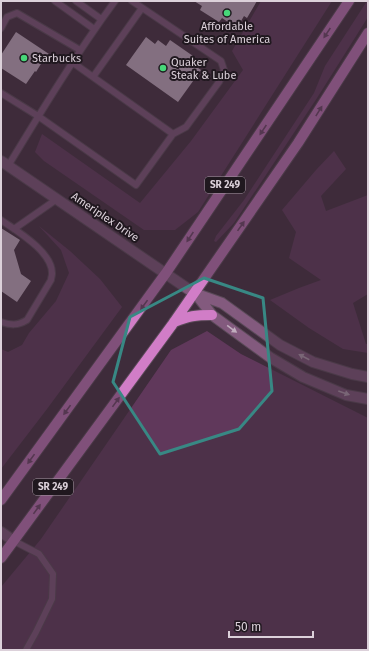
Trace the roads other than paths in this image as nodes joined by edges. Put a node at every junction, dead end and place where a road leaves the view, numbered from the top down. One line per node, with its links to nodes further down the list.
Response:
1 (55, 1): 9 (lane)
2 (76, 1): 7 (lane)
3 (115, 1): 7 (lane)
4 (132, 1): 6 (lane)
5 (349, 1): 21 (main road, SR 249, one-way to 21)
6 (142, 8): 13 (lane); 16 (lane)
7 (101, 20): 9 (lane)
8 (1, 28): 11 (lane)
9 (94, 29): 11 (lane)
10 (368, 33): 22 (main road, SR 249, one-way to 10)
11 (80, 50): 12 (lane)
12 (72, 62): 13 (lane); 15 (lane)
13 (93, 77): 16 (lane)
14 (1, 93): 15 (lane)
15 (38, 116): 16 (lane); 17 (lane)
16 (173, 134)
17 (5, 164): 18 (street, Ameriplex Drive)
18 (57, 199): 20 (lane); 21 (street, Ameriplex Drive)
19 (1, 220): 20 (lane)
20 (14, 229): 24 (lane)
21 (166, 273): 22 (street, Ameriplex Drive); 28 (main road, SR 249, one-way to 28)
22 (194, 293): 23 (street, Ameriplex Drive); 25 (main road, SR 249); 26 (street, Ameriplex Drive, one-way to 22)
23 (212, 314): 25 (main road); 27 (street, Ameriplex Drive, one-way to 27)
24 (1, 322)
25 (174, 322): 30 (main road, SR 249, one-way to 25)
26 (368, 377)
27 (368, 399)
28 (1, 500)
29 (1, 532): 30 (street)
30 (14, 541): 31 (main road, SR 249); 32 (lane)
31 (1, 558)
32 (26, 650)

